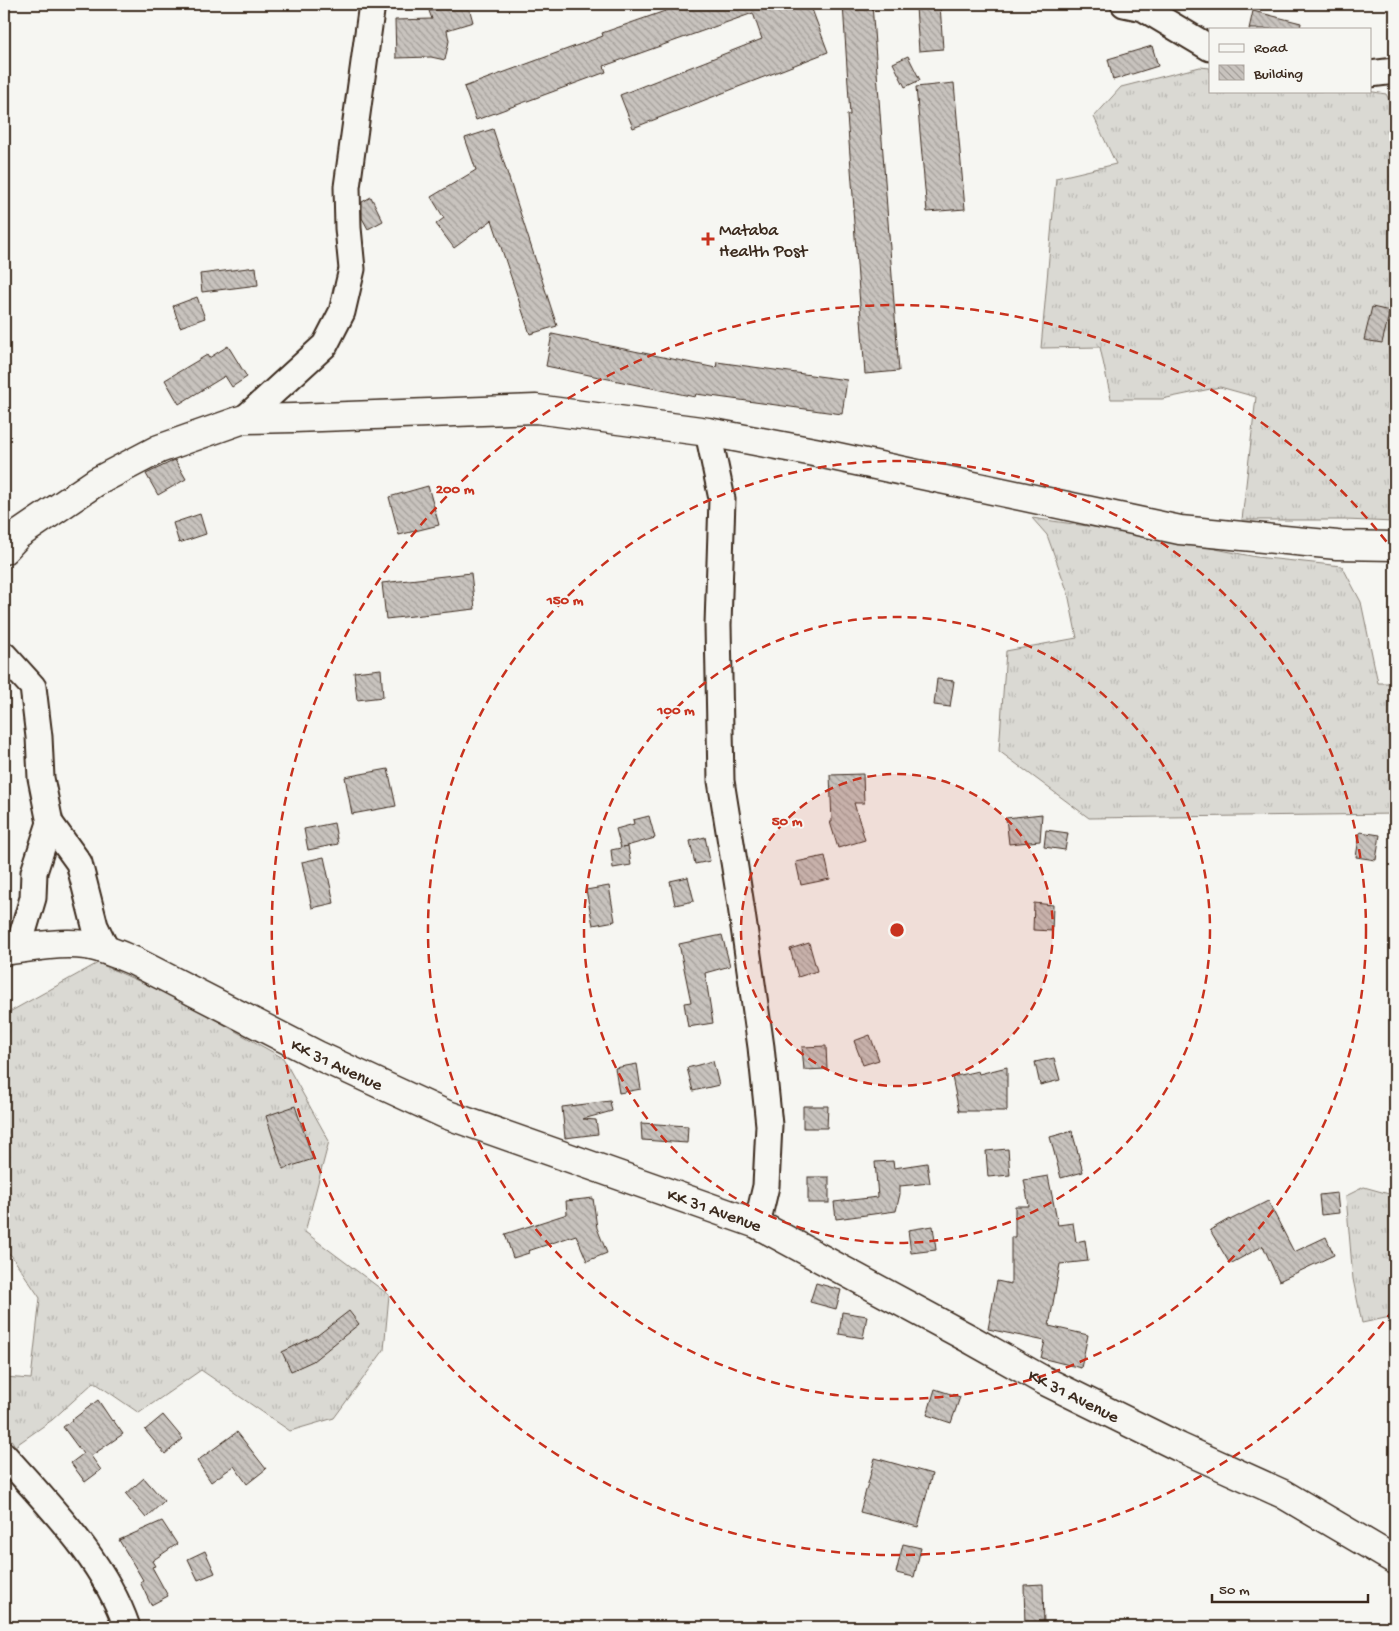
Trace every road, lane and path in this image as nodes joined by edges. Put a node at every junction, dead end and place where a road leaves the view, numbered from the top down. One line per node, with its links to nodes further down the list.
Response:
1 (372, 4): 6 (street)
2 (1124, 4): 3 (street)
3 (1209, 47)
4 (1395, 71): 5 (street)
5 (1372, 74)
6 (244, 418): 7 (street); 9 (street)
7 (708, 432): 8 (street); 14 (street)
8 (1395, 546)
9 (4, 550)
10 (4, 655): 11 (street)
11 (50, 823): 12 (street); 13 (street)
12 (11, 950): 13 (street, KK 31 Avenue)
13 (107, 951): 14 (street, KK 31 Avenue)
14 (757, 1224): 16 (street, KK 31 Avenue)
15 (4, 1455): 17 (street)
16 (1395, 1560)
17 (127, 1627)

